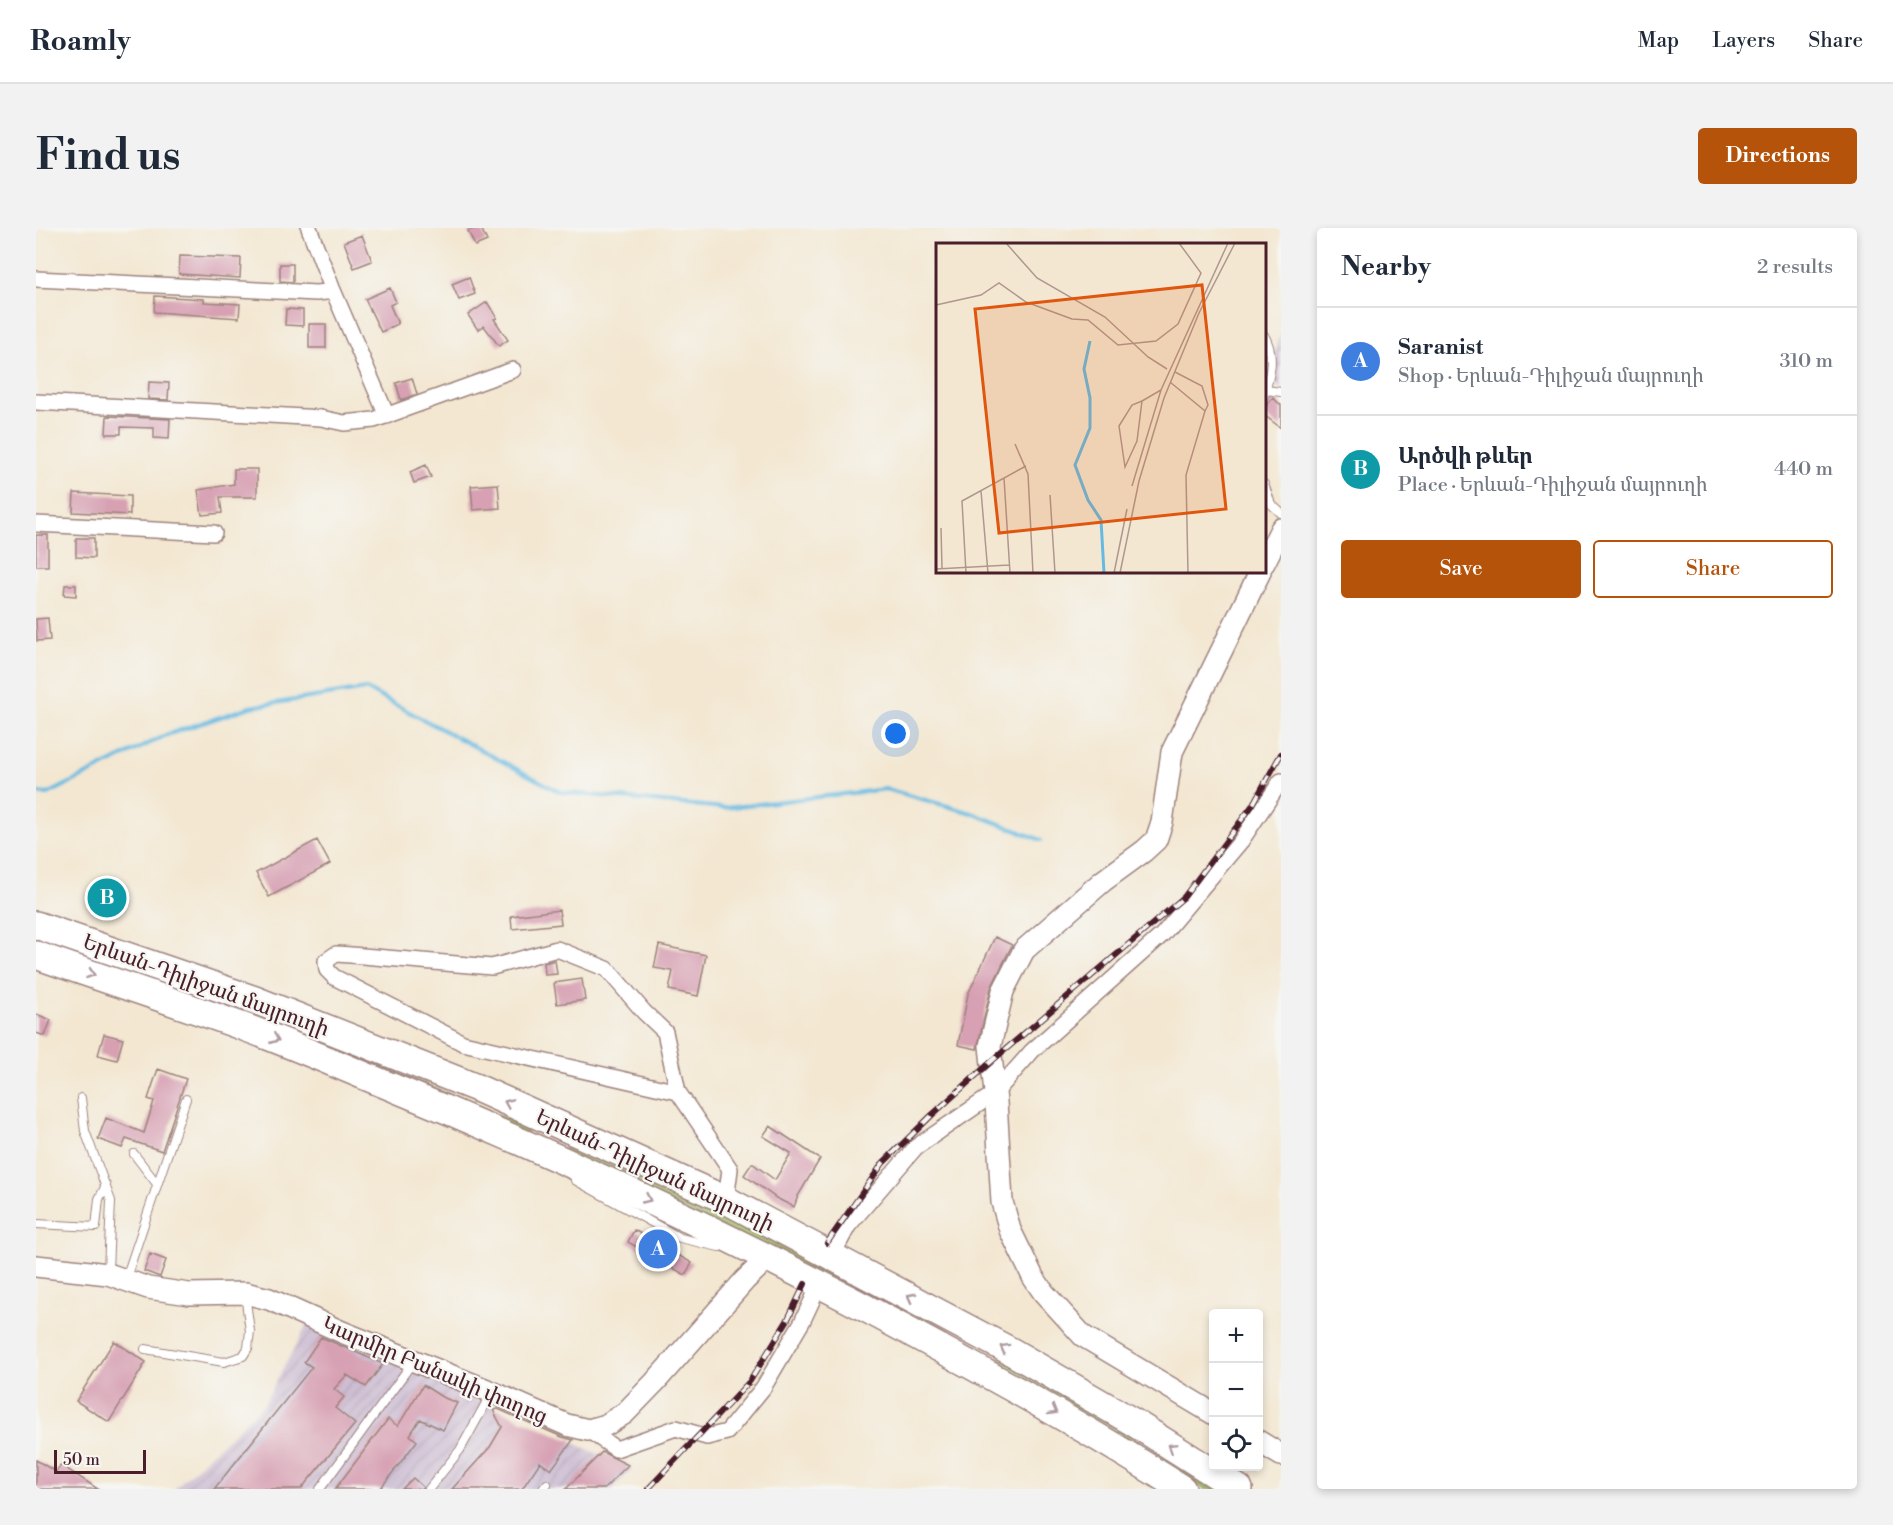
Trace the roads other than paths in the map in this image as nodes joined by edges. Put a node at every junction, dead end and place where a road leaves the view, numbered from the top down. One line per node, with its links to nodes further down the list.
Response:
1 (309, 228): 3 (street)
2 (36, 279): 3 (street)
3 (332, 288): 10 (street)
4 (1266, 339): 6 (lane)
5 (513, 370): 10 (street)
6 (1266, 389)
7 (1281, 392): 8 (lane)
8 (1266, 393)
9 (36, 402): 10 (street)
10 (387, 416)
11 (1266, 490): 12 (lane)
12 (1281, 513)
13 (36, 524): 15 (street)
14 (1281, 529): 16 (street)
15 (214, 533)
16 (1266, 559)
17 (1260, 573): 22 (street)
18 (1281, 781): 22 (street)
19 (36, 925): 28 (highway, Երևան-Դիլիջան մայրուղի, one-way to 19)
20 (36, 955): 30 (highway, Երևան-Դիլիջան մայրուղի, one-way to 30)
21 (678, 1092): 21 (street); 28 (street)
22 (995, 1093): 31 (street); 41 (street)
23 (81, 1098): 27 (lane)
24 (186, 1099): 26 (lane)
25 (134, 1154): 26 (lane)
26 (157, 1184): 34 (lane)
27 (106, 1185): 29 (lane); 34 (lane)
28 (726, 1200): 48 (highway, Երևան-Դիլիջան մայրուղի, one-way to 28)
29 (36, 1224)
30 (724, 1243): 32 (highway, Երևան-Դիլիջան մայրուղի); 35 (street)
31 (838, 1245)
32 (769, 1257): 35 (street); 47 (highway, Երևան-Դիլիջան մայրուղի, one-way to 47)
33 (36, 1266): 34 (street, Կարմիր Բանակի փողոց)
34 (117, 1276): 37 (street, Կարմիր Բանակի փողոց)
35 (739, 1288): 42 (street)
36 (817, 1290): 42 (street)
37 (245, 1293): 38 (lane); 39 (street, Կարմիր Բանակի փողոց)
38 (145, 1349)
39 (414, 1361): 40 (street, Կարմիր Բանակի փողոց); 45 (lane)
40 (492, 1392): 42 (street, Կարմիր Բանակի փողոց); 46 (lane)
41 (1209, 1411)
42 (588, 1430)
43 (1263, 1444): 44 (street)
44 (1281, 1455)
45 (320, 1489)
46 (429, 1489)
47 (1182, 1489)
48 (1239, 1489)

